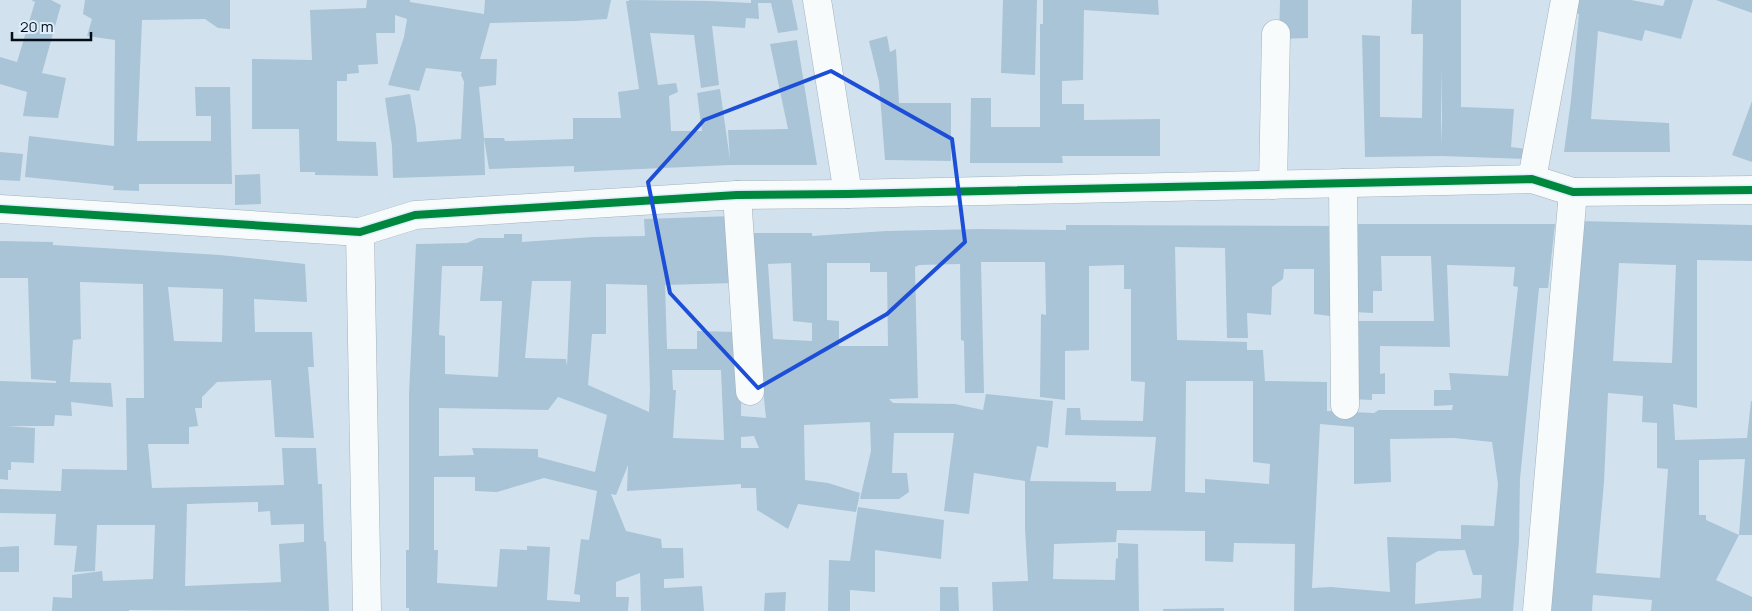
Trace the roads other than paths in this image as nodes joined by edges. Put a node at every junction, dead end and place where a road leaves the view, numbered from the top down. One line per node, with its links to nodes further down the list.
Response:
1 (817, 0): 9 (street)
2 (1564, 0): 4 (street)
3 (1276, 34): 6 (street)
4 (1532, 179): 5 (street); 8 (street)
5 (1344, 183): 6 (street); 14 (street)
6 (1272, 185): 9 (street)
7 (1752, 190): 8 (street)
8 (1573, 192): 16 (street)
9 (848, 194): 10 (street)
10 (737, 195): 12 (street); 13 (street)
11 (0, 209): 12 (street)
12 (360, 232): 15 (street)
13 (750, 391)
14 (1345, 405)
15 (367, 611)
16 (1537, 611)

